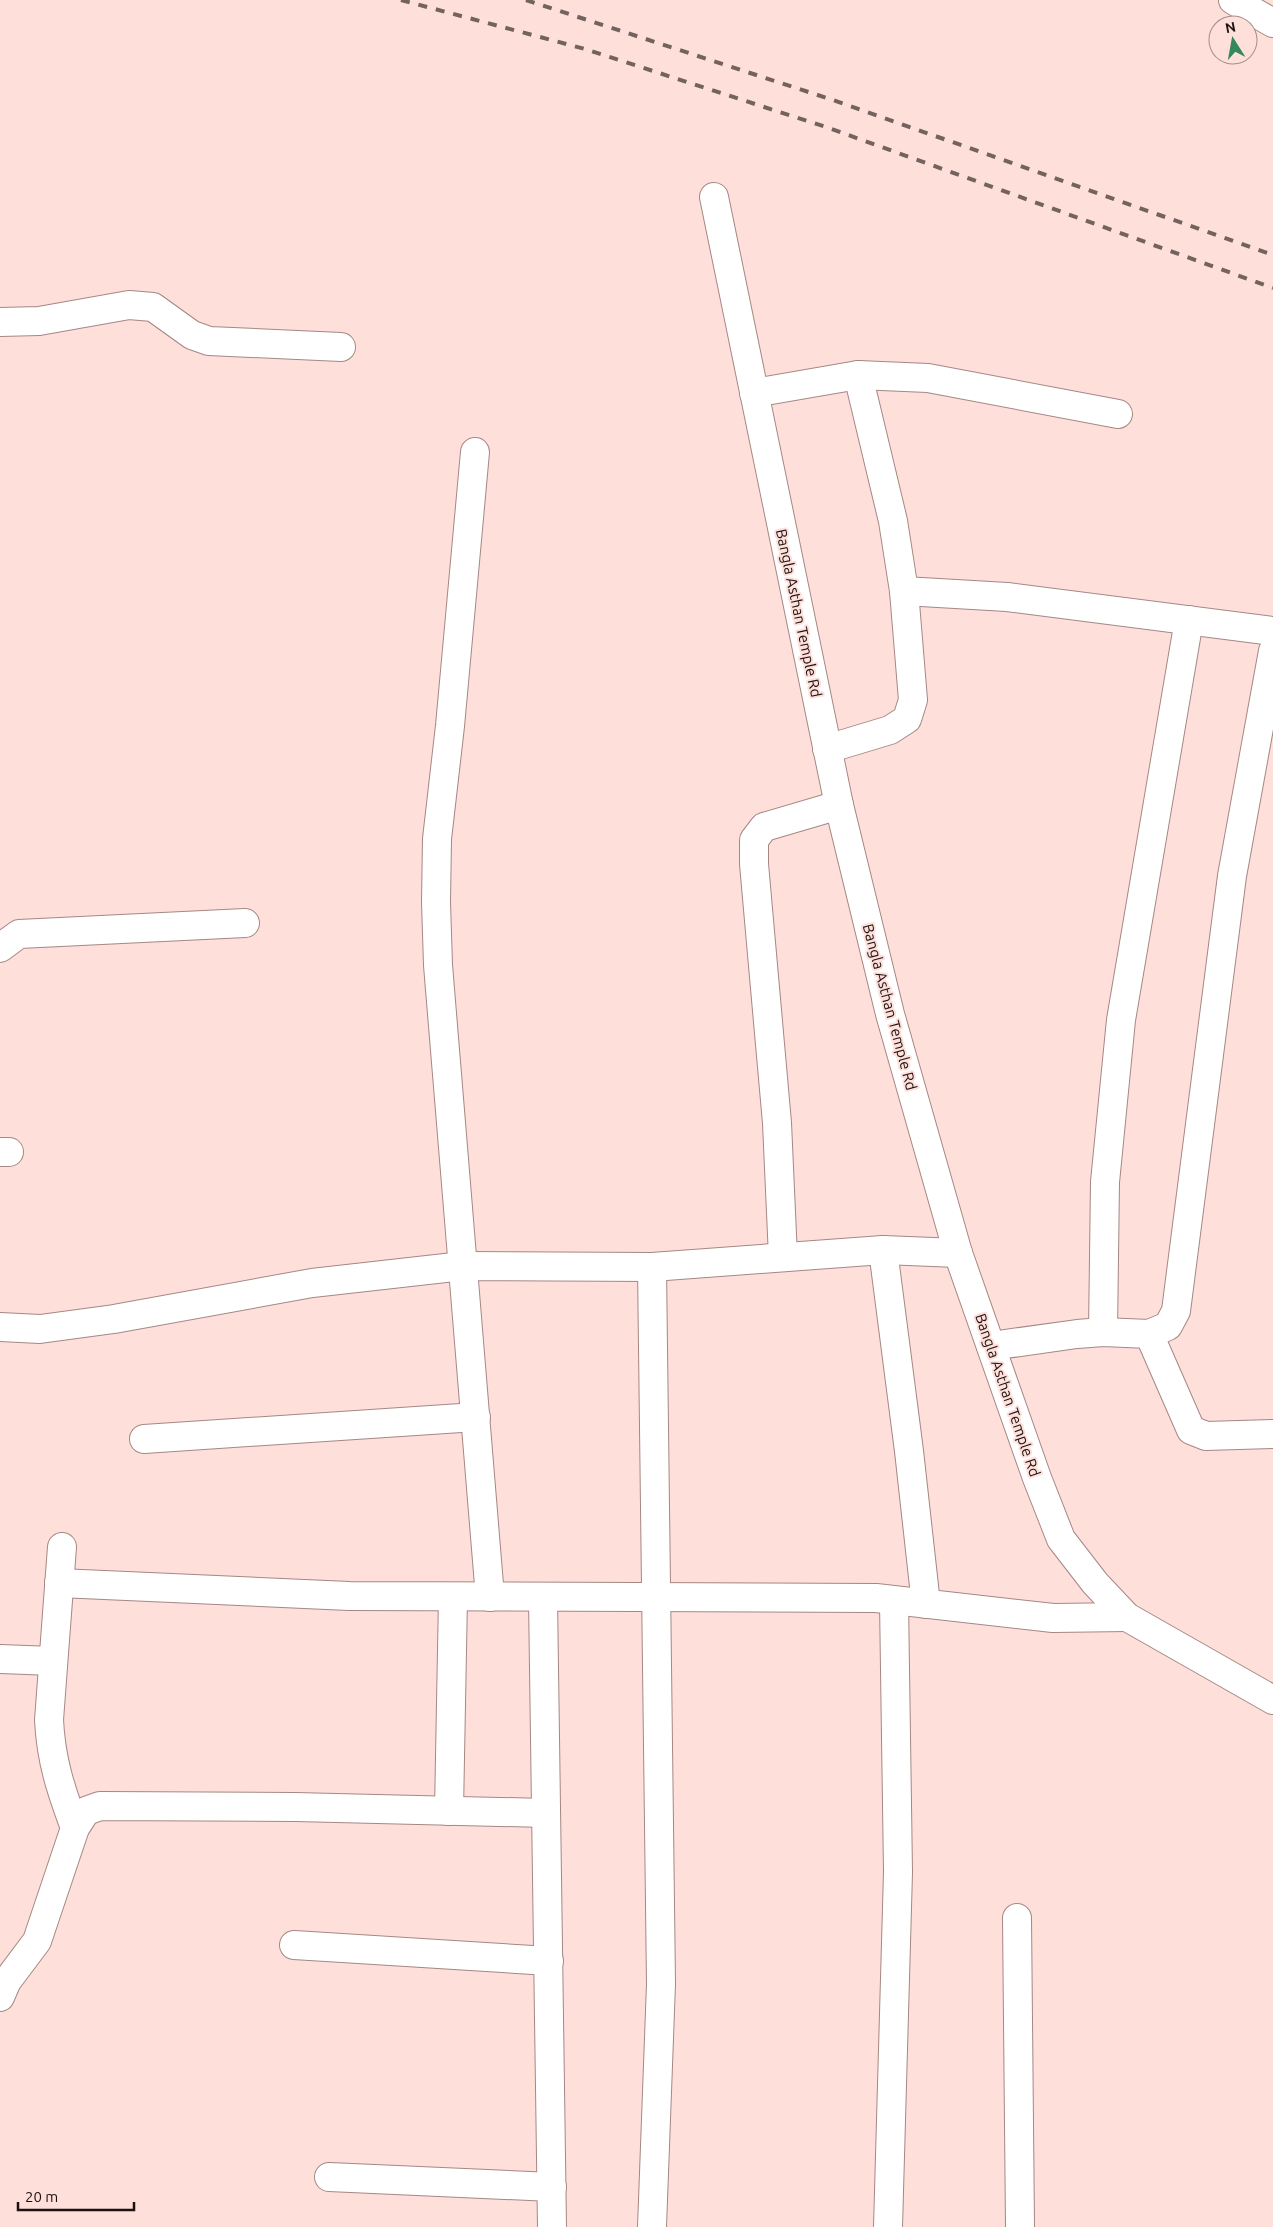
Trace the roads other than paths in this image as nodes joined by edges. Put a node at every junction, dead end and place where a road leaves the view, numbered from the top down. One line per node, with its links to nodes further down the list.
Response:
1 (1233, 0): 2 (street)
2 (1273, 23)
3 (714, 197): 7 (street, Bangla Asthan Temple Rd)
4 (0, 322): 5 (street)
5 (341, 347)
6 (858, 375): 7 (street); 8 (street); 10 (street)
7 (754, 393): 14 (street, Bangla Asthan Temple Rd)
8 (1118, 414)
9 (475, 452): 21 (street)
10 (904, 591): 11 (street); 14 (street)
11 (1189, 620): 12 (street); 24 (street)
12 (1273, 631)
13 (1273, 651): 25 (street)
14 (827, 749): 15 (street, Bangla Asthan Temple Rd)
15 (839, 805): 19 (street, Bangla Asthan Temple Rd); 20 (street)
16 (245, 923): 17 (street)
17 (0, 948)
18 (883, 1250): 19 (street); 20 (street); 37 (street)
19 (958, 1253): 26 (street, Bangla Asthan Temple Rd)
20 (783, 1257): 22 (street)
21 (463, 1266): 22 (street); 23 (street); 27 (street)
22 (652, 1267): 35 (street)
23 (0, 1327)
24 (1103, 1332): 25 (street); 26 (street)
25 (1149, 1334): 28 (street)
26 (991, 1346): 38 (street, Bangla Asthan Temple Rd)
27 (476, 1417): 29 (street); 33 (street)
28 (1273, 1434)
29 (144, 1439)
30 (62, 1547): 31 (street)
31 (59, 1583): 32 (street); 40 (street)
32 (453, 1597): 33 (street); 42 (street)
33 (490, 1598): 34 (street)
34 (543, 1598): 35 (street); 43 (street)
35 (657, 1598): 36 (street); 52 (street)
36 (894, 1600): 37 (street); 53 (street)
37 (926, 1604): 38 (street)
38 (1127, 1617): 41 (street, Bangla Asthan Temple Rd)
39 (0, 1659): 40 (street)
40 (54, 1661): 44 (street)
41 (1273, 1700)
42 (449, 1811): 43 (street); 44 (street)
43 (546, 1813): 47 (street)
44 (75, 1828): 48 (street)
45 (1017, 1918): 54 (street)
46 (294, 1945): 47 (street)
47 (549, 1961): 50 (street)
48 (0, 1997)
49 (330, 2177): 50 (street)
50 (552, 2187): 51 (street)
51 (552, 2227)
52 (652, 2227)
53 (888, 2227)
54 (1020, 2227)

